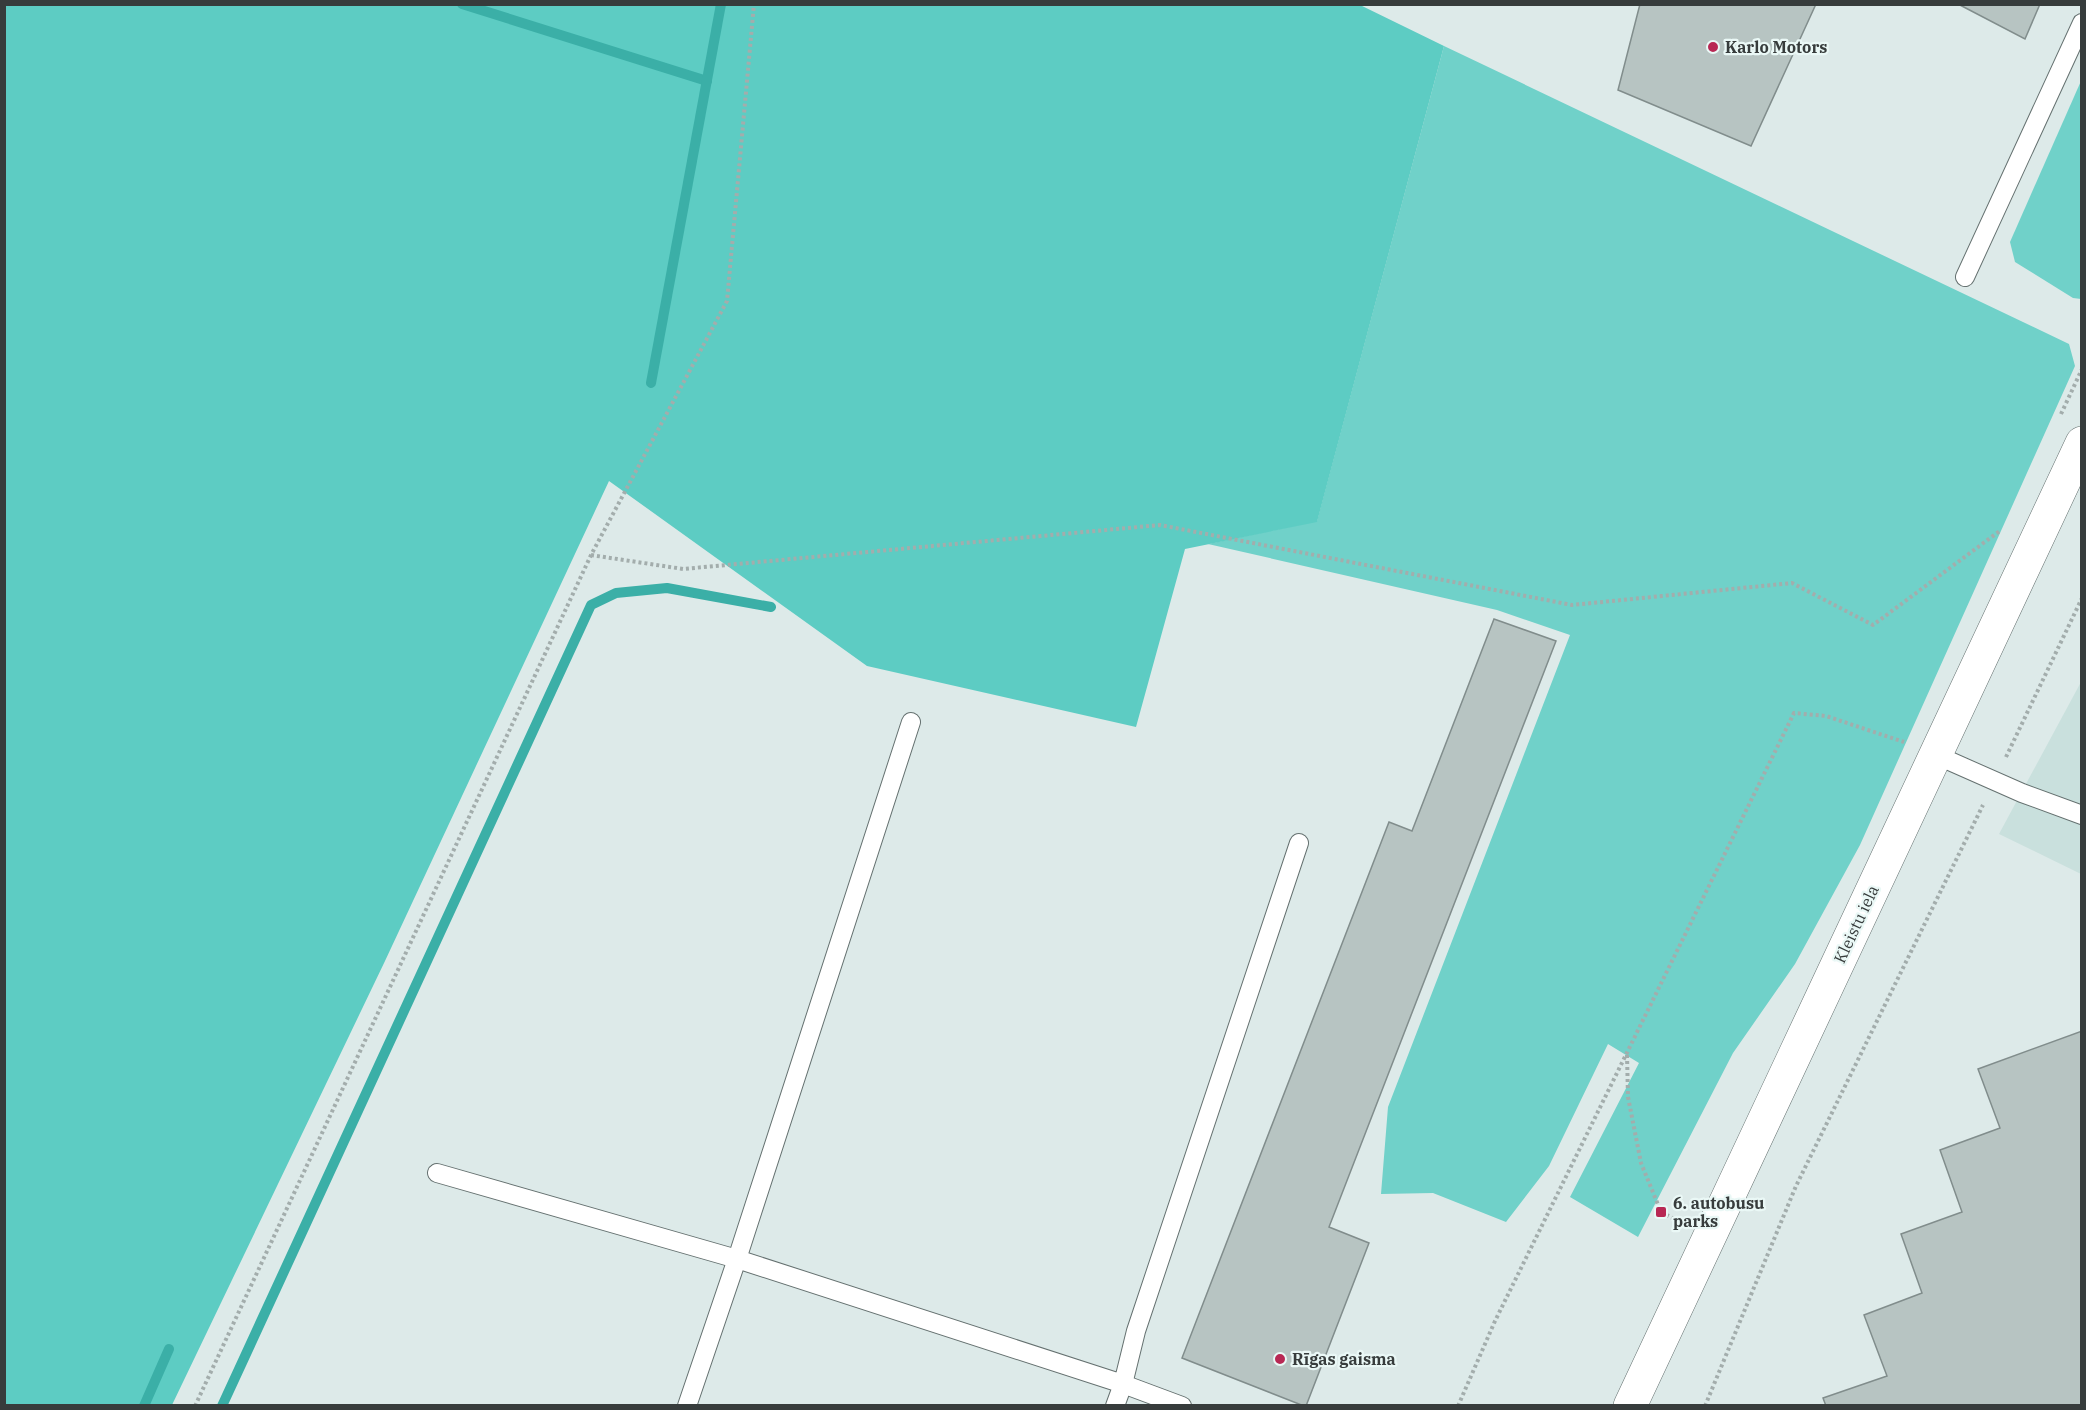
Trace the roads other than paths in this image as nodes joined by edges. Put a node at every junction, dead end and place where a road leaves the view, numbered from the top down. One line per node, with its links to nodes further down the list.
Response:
1 (2082, 23): 2 (lane)
2 (1965, 277)
3 (2082, 443): 5 (main road, Kleistu iela)
4 (911, 722): 9 (lane)
5 (1936, 754): 6 (lane); 14 (main road, Kleistu iela)
6 (2082, 815)
7 (1299, 843): 10 (lane)
8 (437, 1173): 9 (lane)
9 (737, 1259): 10 (lane); 11 (lane)
10 (1123, 1384): 12 (lane); 13 (lane)
11 (687, 1406)
12 (1115, 1406)
13 (1182, 1406)
14 (1630, 1406)

